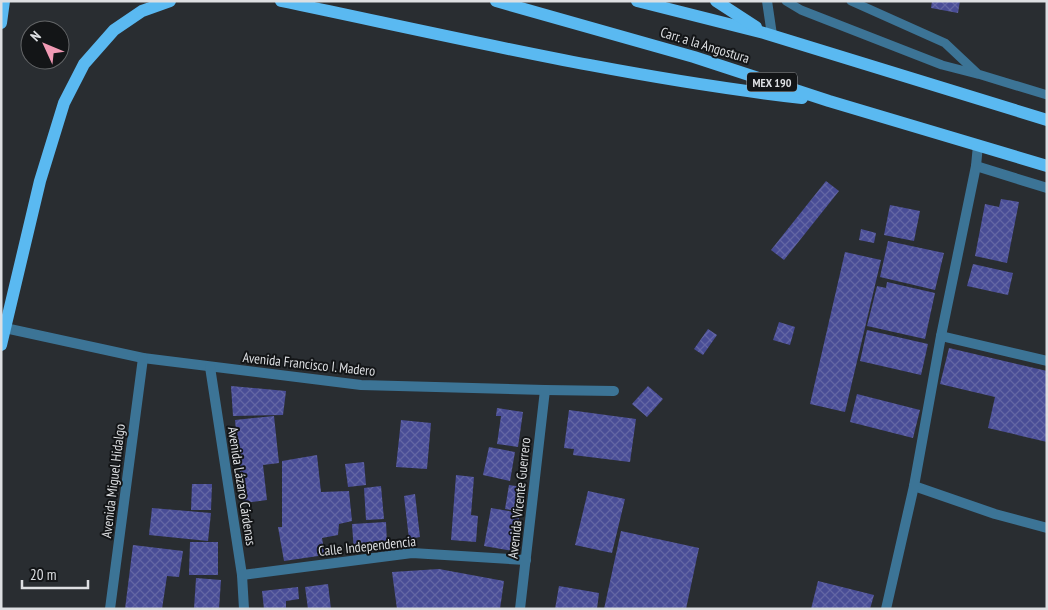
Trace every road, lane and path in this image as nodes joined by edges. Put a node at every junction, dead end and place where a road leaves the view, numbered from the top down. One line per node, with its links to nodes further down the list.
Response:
1 (4, 1): 10 (main road)
2 (170, 1): 20 (main road)
3 (281, 1): 14 (main road)
4 (496, 1): 14 (main road, Carr. a la Angostura / MEX 190)
5 (637, 1): 11 (main road, Carr. a la Angostura)
6 (716, 1): 11 (main road)
7 (767, 1): 11 (street)
8 (786, 1): 12 (lane)
9 (851, 1): 12 (lane)
10 (1, 23)
11 (768, 34): 15 (main road, Carr. a la Angostura)
12 (978, 74): 13 (lane)
13 (1047, 95)
14 (829, 101): 16 (main road, Carr. a la Angostura / MEX 190)
15 (1047, 120)
16 (978, 145): 17 (street); 18 (main road, Carr. a la Angostura / MEX 190)
17 (976, 166): 19 (street); 21 (street)
18 (1047, 166)
19 (1047, 188)
20 (5, 328): 22 (main road); 23 (street, Avenida Francisco I. Madero)
21 (941, 336): 24 (street); 28 (street)
22 (1, 345)
23 (143, 358): 25 (street, Avenida Francisco I. Madero); 32 (street, Avenida Miguel Hidalgo)
24 (1047, 361)
25 (210, 367): 26 (street, Avenida Francisco I. Madero); 31 (street, Avenida Lázaro Cárdenas)
26 (544, 390): 27 (street, Avenida Francisco I. Madero); 30 (street, Avenida Vicente Guerrero)
27 (614, 391)
28 (914, 486): 29 (street); 35 (street)
29 (1047, 528)
30 (526, 560): 31 (street, Calle Independencia); 34 (street, Avenida Vicente Guerrero)
31 (242, 575): 33 (street, Avenida Lázaro Cárdenas)
32 (110, 609)
33 (244, 609)
34 (520, 609)
35 (886, 609)

